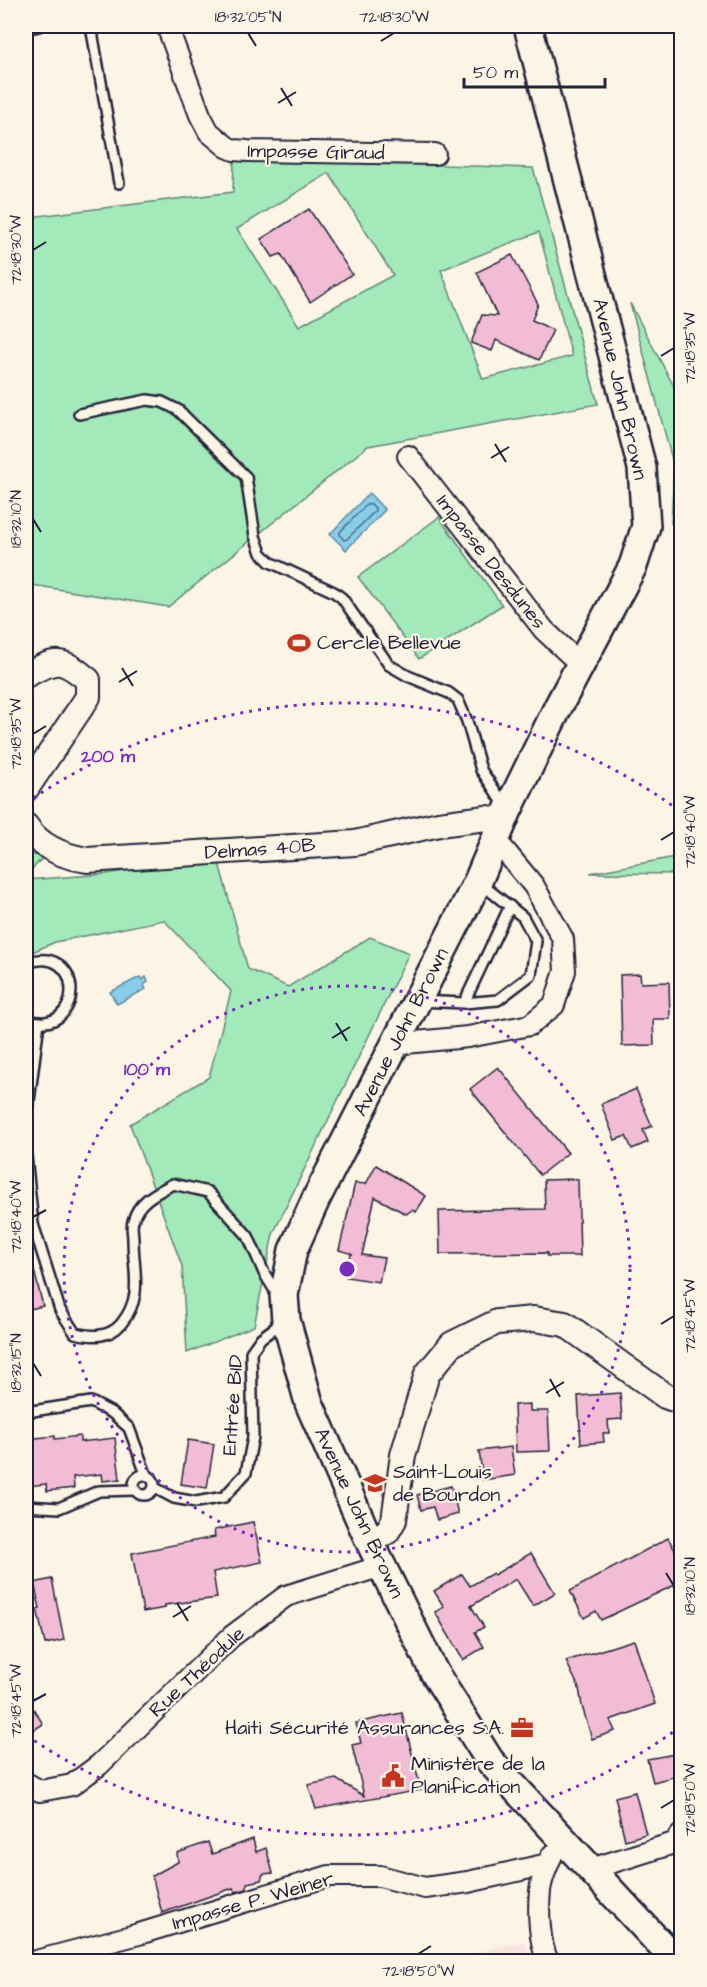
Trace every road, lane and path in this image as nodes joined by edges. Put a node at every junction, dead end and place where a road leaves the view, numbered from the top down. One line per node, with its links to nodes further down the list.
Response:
1 (39, 26): 5 (lane)
2 (91, 26): 7 (lane)
3 (167, 26): 6 (street, Impasse Giraud)
4 (528, 26): 10 (main road, Avenue John Brown)
5 (26, 29)
6 (435, 154)
7 (119, 183)
8 (79, 414): 13 (lane)
9 (408, 456): 10 (street, Impasse Desdunes)
10 (580, 664): 13 (main road, Avenue John Brown)
11 (26, 675): 12 (street)
12 (26, 789)
13 (503, 823): 14 (street, Delmas 40B); 15 (main road, Avenue John Brown); 22 (street)
14 (26, 826)
15 (478, 881): 16 (lane); 18 (main road, Avenue John Brown)
16 (510, 906): 19 (lane); 19 (lane)
17 (26, 963): 21 (lane)
18 (417, 1001): 19 (lane); 22 (main road, Avenue John Brown)
19 (464, 1003)
20 (26, 1018): 21 (lane)
21 (39, 1022): 23 (lane)
22 (395, 1044): 26 (main road, Avenue John Brown)
23 (26, 1125)
24 (26, 1156): 25 (lane)
25 (29, 1222): 26 (lane)
26 (285, 1307): 30 (lane, Entrée BID); 33 (main road, Avenue John Brown)
27 (681, 1402): 33 (street)
28 (26, 1412): 29 (lane)
29 (146, 1474): 30 (lane); 31 (lane)
30 (155, 1488): 31 (lane)
31 (134, 1490): 32 (lane)
32 (26, 1506)
33 (369, 1540): 34 (main road, Avenue John Brown)
34 (382, 1566): 35 (street, Rue Théodule); 37 (main road, Avenue John Brown)
35 (26, 1783)
36 (681, 1834): 39 (street)
37 (562, 1838): 38 (street); 39 (main road, Avenue John Brown)
38 (548, 1864): 40 (street, Impasse P. Weiner); 41 (street)
39 (591, 1869): 42 (main road, Avenue John Brown)
40 (32, 1962)
41 (549, 1962)
42 (677, 1962)

